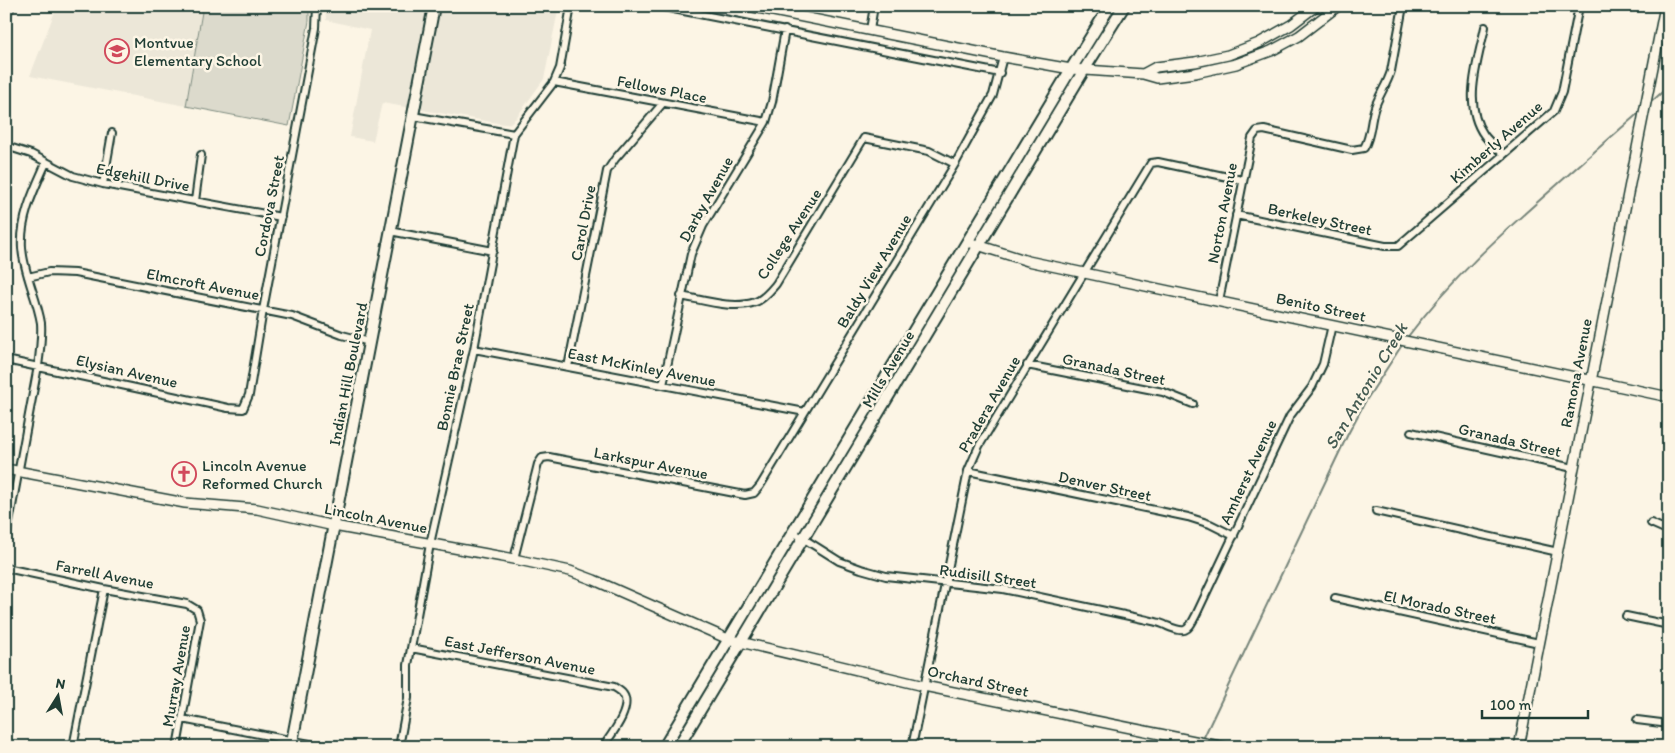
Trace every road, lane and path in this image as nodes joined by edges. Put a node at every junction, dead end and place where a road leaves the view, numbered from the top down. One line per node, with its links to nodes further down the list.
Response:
1 (11, 6): 15 (street)
2 (317, 6): 39 (street, Cordova Street)
3 (434, 6): 26 (main road, Indian Hill Boulevard)
4 (571, 6): 24 (street, Bonnie Brae Street)
5 (658, 6): 17 (street)
6 (748, 6): 18 (street)
7 (874, 6): 18 (street)
8 (1110, 6): 20 (main road, Mills Avenue)
9 (1124, 6): 21 (main road, Mills Avenue)
10 (1316, 6): 23 (street)
11 (1338, 6): 23 (street)
12 (1403, 6): 35 (street, Norton Avenue)
13 (1578, 6): 32 (street, Kimberly Avenue)
14 (1665, 6): 57 (street, Ramona Avenue)
15 (6, 18)
16 (1485, 27): 32 (street)
17 (785, 30): 22 (street); 27 (street, Darby Avenue)
18 (870, 30): 19 (street)
19 (1003, 57): 20 (street); 22 (street, Baldy View Avenue)
20 (1070, 69): 21 (street); 41 (main road, Mills Avenue)
21 (1084, 70): 23 (street); 42 (main road, Mills Avenue)
22 (1000, 73): 34 (street, Baldy View Avenue)
23 (1142, 74)
24 (554, 82): 25 (street, Fellows Place); 29 (street, Bonnie Brae Street)
25 (663, 103): 27 (street, Fellows Place); 56 (street, Carol Drive)
26 (413, 116): 29 (street); 40 (main road, Indian Hill Boulevard)
27 (766, 122): 47 (street, Darby Avenue)
28 (112, 133): 36 (street)
29 (514, 134): 44 (street, Bonnie Brae Street)
30 (6, 146): 33 (street, Edgehill Drive)
31 (201, 154): 37 (street)
32 (1503, 154): 43 (street, Kimberly Avenue)
33 (46, 163): 36 (street, Edgehill Drive); 46 (street)
34 (955, 164): 47 (street, College Avenue); 62 (street, Baldy View Avenue)
35 (1242, 180): 38 (street, Norton Avenue); 45 (street, Pradera Avenue)
36 (103, 184): 37 (street, Edgehill Drive)
37 (195, 202): 39 (street, Edgehill Drive)
38 (1236, 215): 43 (street, Berkeley Street); 48 (street, Norton Avenue)
39 (281, 217): 49 (street, Cordova Street)
40 (390, 231): 44 (street); 51 (main road, Indian Hill Boulevard)
41 (968, 242): 42 (street, Benito Street); 73 (main road, Mills Avenue)
42 (980, 246): 45 (street, Benito Street); 75 (main road, Mills Avenue)
43 (1398, 246)
44 (492, 251): 52 (street, Bonnie Brae Street)
45 (1084, 272): 48 (street, Benito Street); 54 (street, Pradera Avenue)
46 (28, 277): 49 (street, Elmcroft Avenue); 55 (street)
47 (681, 296): 58 (street, Darby Avenue)
48 (1219, 301): 50 (street, Benito Street)
49 (263, 310): 51 (street, Elmcroft Avenue); 61 (street, Cordova Street)
50 (1332, 325): 57 (street, Benito Street); 74 (street, Amherst Avenue)
51 (370, 342): 71 (main road, Indian Hill Boulevard)
52 (474, 349): 56 (street, East McKinley Avenue); 77 (street, Bonnie Brae Street)
53 (6, 360): 55 (street, Elysian Avenue)
54 (1027, 364): 60 (street, Granada Street); 66 (street, Pradera Avenue)
55 (38, 366): 61 (street, Elysian Avenue); 67 (street)
56 (568, 367): 58 (street, East McKinley Avenue)
57 (1590, 381): 59 (street, Benito Street); 64 (street, Ramona Avenue)
58 (663, 385): 62 (street, East McKinley Avenue)
59 (1669, 396)
60 (1193, 404)
61 (243, 409)
62 (805, 412): 68 (street, Baldy View Avenue)
63 (1411, 432): 64 (street, Granada Street)
64 (1573, 468): 78 (street, Ramona Avenue)
65 (6, 469): 67 (street, Lincoln Avenue)
66 (968, 471): 74 (street, Denver Street); 81 (street, Pradera Avenue)
67 (19, 472): 71 (street, Lincoln Avenue); 76 (street)
68 (754, 493): 79 (street, Larkspur Avenue)
69 (1376, 511): 78 (street)
70 (1651, 524): 72 (street)
71 (334, 526): 77 (street, Lincoln Avenue); 96 (main road, Indian Hill Boulevard)
72 (1669, 531)
73 (793, 532): 75 (street, Rudisill Street); 88 (main road, Mills Avenue)
74 (1234, 536): 87 (street, Amherst Avenue)
75 (804, 538): 81 (street, Rudisill Street); 89 (main road, Mills Avenue)
76 (6, 540)
77 (430, 544): 79 (street, Lincoln Avenue); 91 (street, Bonnie Brae Street)
78 (1558, 552): 90 (street, Ramona Avenue)
79 (514, 559): 88 (street, Lincoln Avenue)
80 (6, 568): 82 (street, Farrell Avenue)
81 (945, 583): 87 (street, Rudisill Street); 92 (street, Pradera Avenue)
82 (104, 589): 84 (street, Farrell Avenue); 97 (street)
83 (1335, 598): 90 (street, El Morado Street)
84 (197, 610): 93 (street, Murray Avenue)
85 (1626, 616): 86 (street)
86 (1669, 625)
87 (1185, 630)
88 (728, 639): 89 (street, Orchard Street); 102 (main road, Mills Avenue)
89 (740, 642): 92 (street, Orchard Street); 103 (main road, Mills Avenue)
90 (1539, 643): 106 (street, Ramona Avenue)
91 (411, 648): 100 (street, Bonnie Brae Street); 101 (street, East Jefferson Avenue)
92 (924, 686): 104 (street, Pradera Avenue); 105 (street, Orchard Street)
93 (182, 719): 96 (street); 98 (street, Murray Avenue)
94 (1637, 720): 95 (street)
95 (1669, 724)
96 (292, 744): 99 (street)
97 (73, 747)
98 (177, 747)
99 (326, 747)
100 (399, 747)
101 (603, 747)
102 (664, 747)
103 (678, 747)
104 (912, 747)
105 (1224, 747)
106 (1519, 747)

